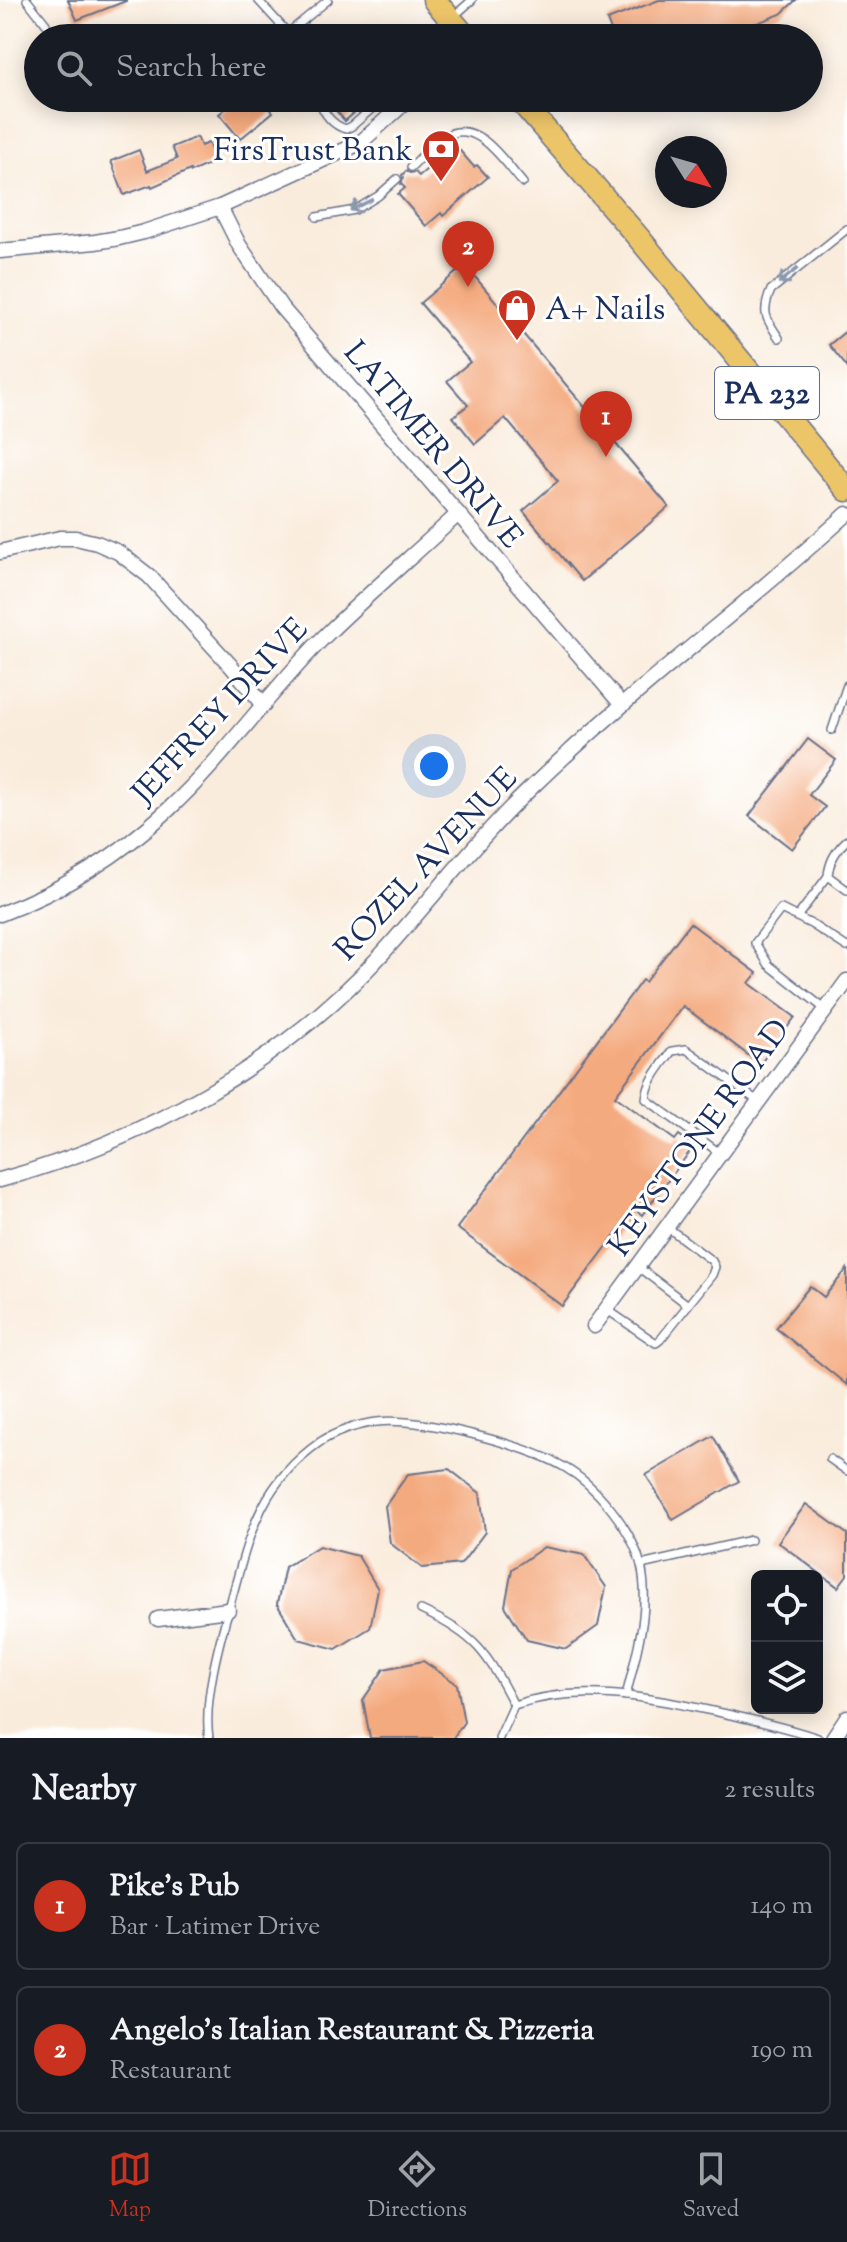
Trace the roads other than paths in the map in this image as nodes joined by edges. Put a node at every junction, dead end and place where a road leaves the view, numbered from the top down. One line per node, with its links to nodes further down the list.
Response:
1 (27, 0): 7 (lane)
2 (258, 0): 8 (lane)
3 (328, 0): 9 (lane)
4 (434, 0): 6 (main road)
5 (472, 0): 6 (lane)
6 (451, 20): 10 (main road)
7 (46, 24)
8 (280, 24)
9 (299, 24)
10 (455, 24)
11 (325, 112): 12 (lane)
12 (368, 112)
13 (394, 112): 18 (street)
14 (530, 112): 23 (main road, PA 232)
15 (411, 167): 17 (lane)
16 (397, 179): 19 (lane, one-way to 19)
17 (523, 183)
18 (220, 207): 21 (street); 24 (street, LATIMER DRIVE)
19 (317, 217)
20 (847, 229): 22 (lane, one-way to 22)
21 (0, 251)
22 (779, 338)
23 (847, 490)
24 (458, 514): 28 (street, JEFFREY DRIVE); 29 (street, LATIMER DRIVE)
25 (847, 514): 29 (street, ROZEL AVENUE)
26 (0, 552): 28 (street)
27 (847, 685): 30 (lane)
28 (264, 705): 34 (street, JEFFREY DRIVE)
29 (622, 705): 41 (street, ROZEL AVENUE)
30 (832, 730)
31 (847, 840): 32 (lane)
32 (828, 876): 33 (lane); 35 (lane)
33 (847, 890)
34 (0, 914)
35 (797, 917): 36 (lane); 38 (lane)
36 (847, 947)
37 (847, 981): 38 (street, KEYSTONE ROAD)
38 (826, 1010): 39 (street, KEYSTONE ROAD)
39 (759, 1102): 40 (street, KEYSTONE ROAD); 40 (lane)
40 (721, 1154): 42 (street, KEYSTONE ROAD)
41 (0, 1180)
42 (667, 1227): 43 (street, KEYSTONE ROAD); 44 (lane)
43 (638, 1267): 44 (lane); 45 (street, KEYSTONE ROAD)
44 (688, 1305): 45 (lane)
45 (606, 1309): 46 (street, KEYSTONE ROAD)
46 (594, 1326)
47 (830, 1459): 48 (lane)
48 (847, 1471)
49 (751, 1540): 50 (lane)
50 (641, 1565): 51 (lane); 54 (lane)
51 (228, 1610): 53 (street); 57 (lane)
52 (421, 1610): 55 (lane)
53 (158, 1619)
54 (626, 1696): 55 (lane); 59 (lane)
55 (514, 1705): 58 (lane)
56 (847, 1717): 60 (street)
57 (209, 1738)
58 (499, 1738)
59 (818, 1738)
60 (833, 1738)

